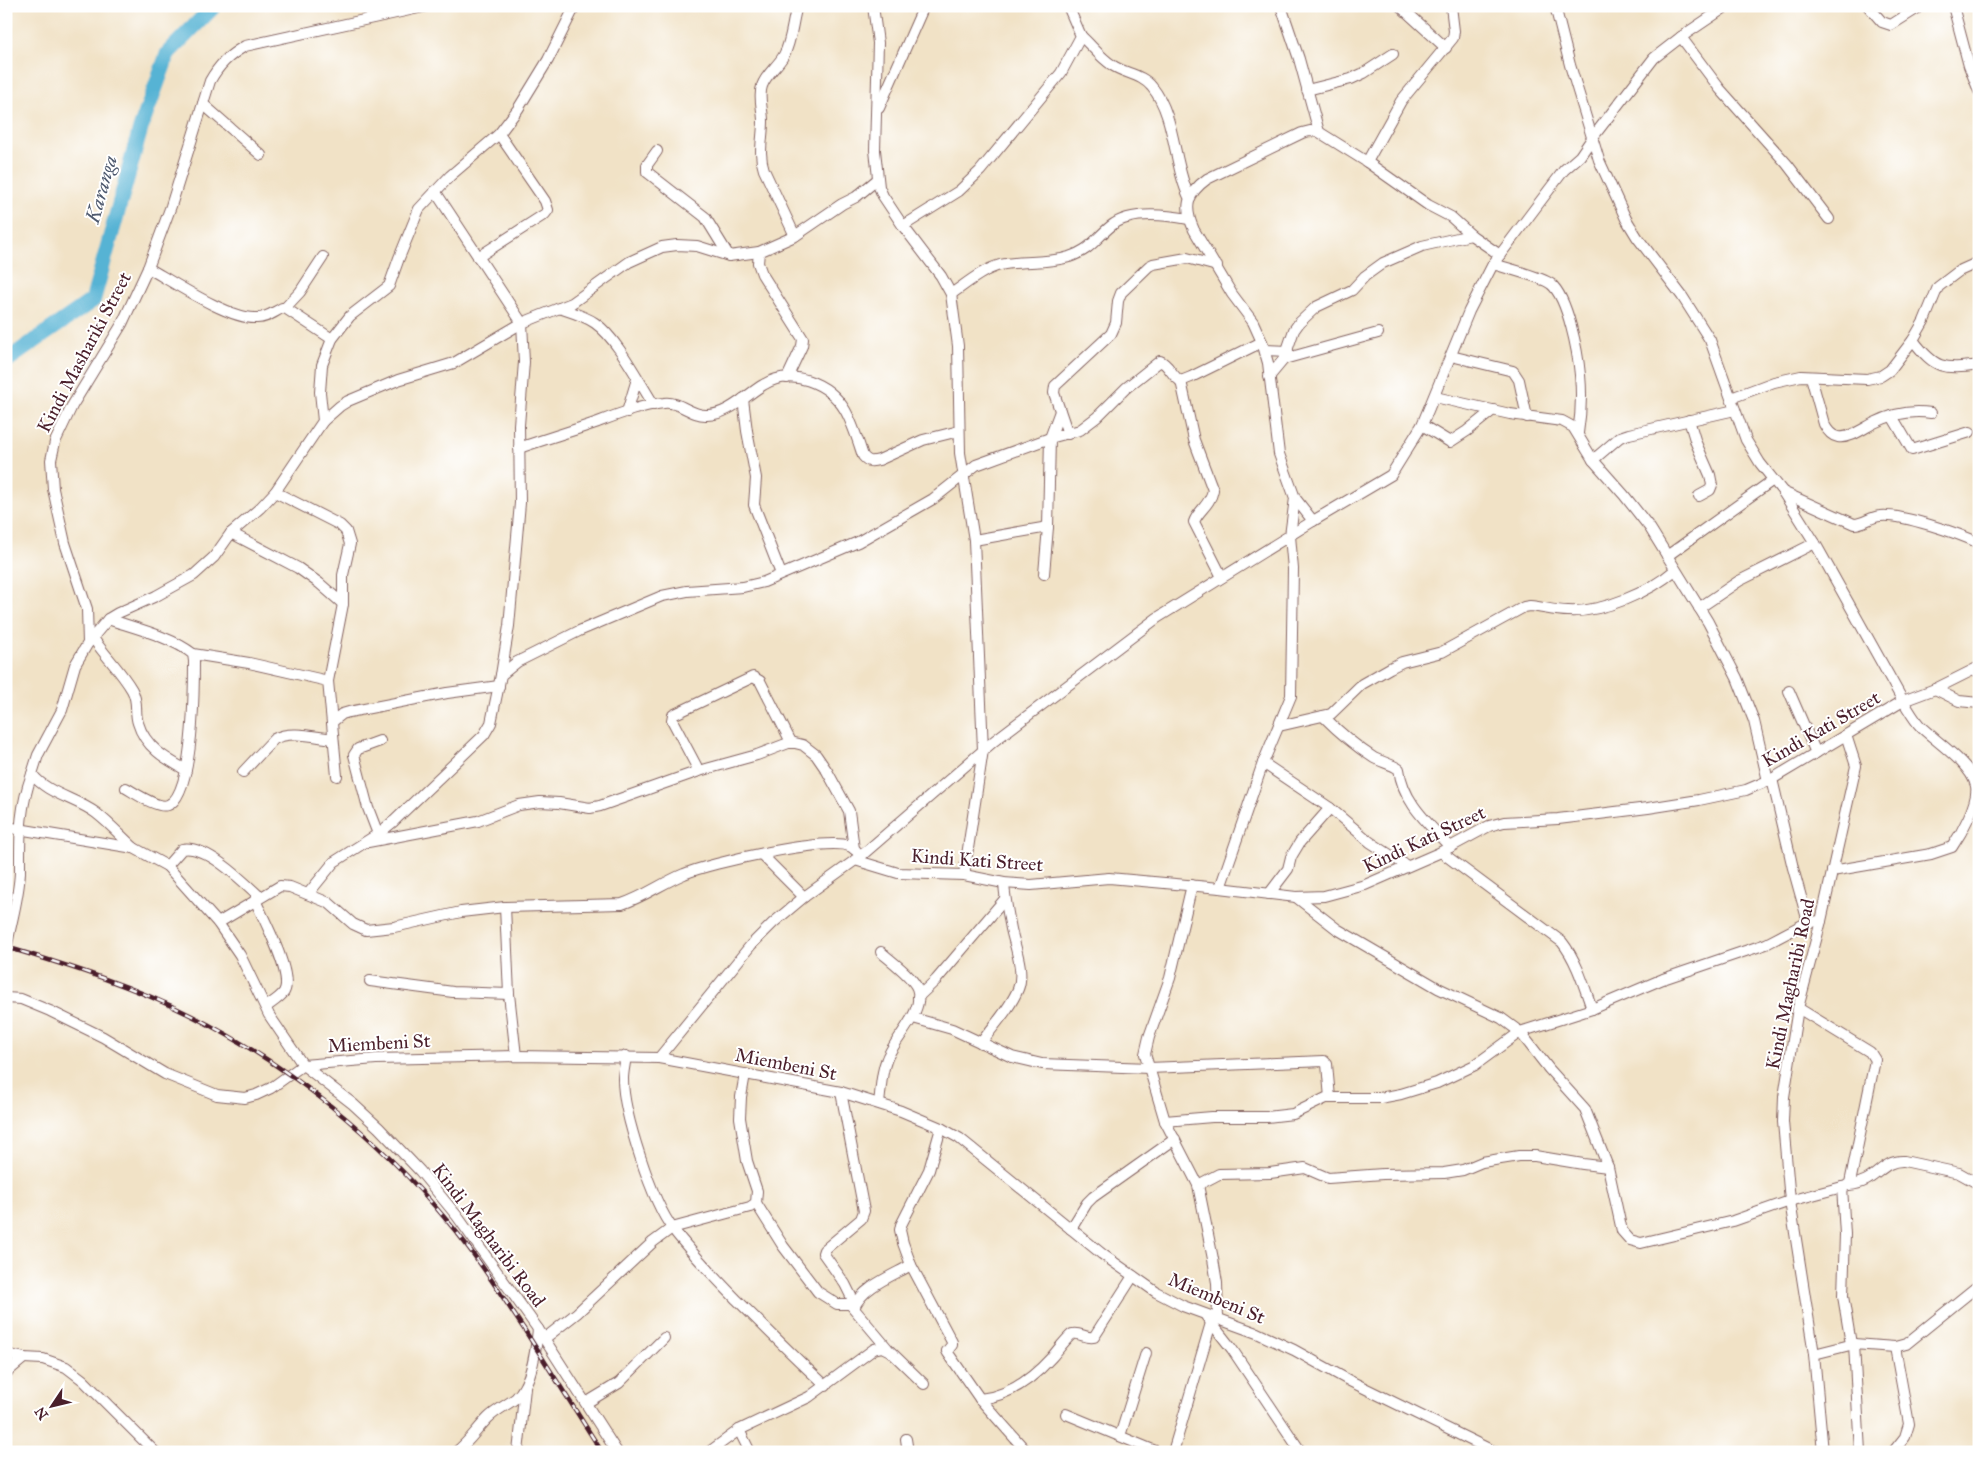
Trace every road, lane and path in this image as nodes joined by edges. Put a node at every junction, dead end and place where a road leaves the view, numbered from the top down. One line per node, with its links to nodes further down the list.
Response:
1 (428, 6): 21 (street, Kindi Mashariki Street)
2 (575, 6): 24 (street)
3 (797, 6): 36 (street)
4 (873, 6): 22 (street)
5 (924, 6): 22 (street)
6 (1068, 6): 15 (street)
7 (1280, 6): 19 (street)
8 (1400, 6): 17 (street)
9 (1452, 6): 17 (street)
10 (1555, 6): 25 (street)
11 (1727, 6): 16 (street)
12 (1868, 6): 13 (street)
13 (1921, 6)
14 (1953, 6): 20 (street)
15 (1081, 36): 31 (street); 34 (street)
16 (1681, 37): 25 (street); 33 (street)
17 (1446, 48): 28 (street)
18 (1393, 54): 19 (street)
19 (1307, 90): 23 (street)
20 (1979, 90)
21 (203, 104): 27 (street); 45 (street, Kindi Mashariki Street)
22 (876, 113): 29 (street)
23 (1318, 132): 28 (street); 31 (street)
24 (499, 134): 30 (street); 40 (street)
25 (1592, 137): 38 (street); 63 (street)
26 (657, 150): 39 (street)
27 (261, 155)
28 (1367, 162): 35 (street)
29 (878, 179): 34 (street); 36 (street)
30 (434, 192): 40 (street); 51 (street)
31 (1190, 199): 32 (street)
32 (1189, 219): 44 (street); 46 (street)
33 (1829, 219)
34 (903, 226): 46 (street)
35 (1471, 235): 38 (street); 54 (street)
36 (795, 236): 37 (street)
37 (759, 252): 39 (street); 59 (street)
38 (1500, 255): 43 (street)
39 (729, 256): 48 (street)
40 (478, 257): 49 (street)
41 (324, 258): 47 (street)
42 (1979, 262): 52 (street)
43 (1493, 264): 55 (street); 78 (street)
44 (1217, 266): 53 (street); 69 (street)
45 (148, 268): 47 (street); 104 (street, Kindi Mashariki Street)
46 (951, 294): 76 (street)
47 (285, 308): 51 (street)
48 (559, 308): 49 (street); 60 (street)
49 (522, 323): 74 (street); 81 (street)
50 (1378, 333): 54 (street)
51 (332, 339): 74 (street)
52 (1914, 340): 56 (street); 58 (street)
53 (1264, 346): 54 (street); 57 (street); 61 (street)
54 (1286, 355): 57 (street)
55 (1451, 356): 62 (street); 72 (street)
56 (1979, 365)
57 (1269, 377): 88 (street)
58 (1811, 377): 63 (street); 71 (street)
59 (787, 378): 64 (street); 76 (street)
60 (637, 379): 65 (street); 68 (street)
61 (1181, 381): 79 (street); 100 (street)
62 (1435, 397): 66 (street); 75 (street)
63 (1731, 398): 67 (street)
64 (743, 400): 65 (street); 98 (street)
65 (654, 405): 68 (street)
66 (1493, 410): 72 (street); 75 (street)
67 (1735, 410): 73 (street); 84 (street)
68 (626, 412): 81 (street)
69 (1060, 412): 79 (street); 80 (street)
70 (1931, 413): 71 (street)
71 (1892, 416): 77 (street)
72 (1527, 417): 78 (street)
73 (1689, 420): 82 (street); 87 (street)
74 (323, 421): 85 (street)
75 (1422, 425): 89 (street)
76 (958, 431): 83 (street)
77 (1970, 432)
78 (1578, 433): 82 (street)
79 (1068, 434): 80 (street)
80 (1050, 438): 83 (street); 90 (street)
81 (519, 448): 107 (street)
82 (1592, 460): 96 (street)
83 (963, 474): 93 (street); 98 (street)
84 (1773, 480): 86 (street); 96 (street)
85 (275, 492): 91 (street); 101 (street)
86 (1783, 492): 94 (street); 95 (street)
87 (1699, 496)
88 (1295, 498): 89 (street); 92 (street)
89 (1313, 521): 92 (street)
90 (1048, 527): 93 (street); 99 (street)
91 (231, 533): 101 (street); 103 (street)
92 (1290, 536): 100 (street); 116 (street)
93 (974, 540): 121 (street)
94 (1815, 543): 102 (street); 112 (street)
95 (1979, 543)
96 (1667, 556): 97 (street)
97 (1676, 570): 102 (street); 114 (street)
98 (782, 574): 107 (street)
99 (1044, 574)
100 (1222, 577): 121 (street)
101 (343, 604): 108 (street)
102 (1699, 608): 129 (street)
103 (108, 620): 104 (street); 105 (street)
104 (90, 640): 124 (street); 127 (street)
105 (193, 654): 108 (street); 124 (street)
106 (1979, 666): 110 (street, Kindi Kati Street)
107 (501, 675): 109 (street)
108 (328, 681): 115 (street)
109 (499, 686): 115 (street); 135 (street)
110 (1935, 690): 112 (street, Kindi Kati Street); 113 (street)
111 (1789, 691): 122 (street)
112 (1903, 701): 117 (street, Kindi Kati Street); 132 (street)
113 (1979, 703)
114 (1323, 716): 116 (street); 138 (street)
115 (332, 722): 118 (street)
116 (1279, 726): 123 (street)
117 (1846, 735): 122 (street, Kindi Kati Street); 143 (street, Kindi Magharibi Road)
118 (333, 739): 126 (street); 128 (street)
119 (380, 741): 135 (street)
120 (791, 742): 125 (street); 125 (street); 140 (street)
121 (983, 750): 140 (street); 144 (street)
122 (1816, 753): 129 (street, Kindi Kati Street)
123 (1263, 763): 131 (street); 147 (street)
124 (186, 770): 130 (street)
125 (699, 771): 136 (street)
126 (243, 772)
127 (32, 774): 134 (street); 137 (street)
128 (337, 776)
129 (1770, 780): 138 (street, Kindi Kati Street); 156 (street)
130 (126, 788)
131 (1330, 808): 142 (street); 149 (street)
132 (1975, 816): 143 (street)
133 (6, 827): 134 (street)
134 (20, 829): 137 (street); 158 (street)
135 (378, 834): 136 (street)
136 (362, 842): 148 (street)
137 (134, 848): 141 (street, Kindi Magharibi Road)
138 (1445, 850): 142 (street, Kindi Kati Street); 166 (street)
139 (761, 854): 140 (street, Kindi Kati Street); 150 (street); 154 (street, Kindi Kati Street)
140 (856, 855): 144 (street, Kindi Kati Street); 150 (street)
141 (167, 866): 152 (street); 157 (street, Kindi Magharibi Road)
142 (1407, 866): 151 (street, Kindi Kati Street)
143 (1832, 871): 155 (street, Kindi Magharibi Road)
144 (964, 875): 145 (street, Kindi Kati Street)
145 (1004, 883): 146 (street, Kindi Kati Street); 153 (street)
146 (1192, 885): 147 (street, Kindi Kati Street); 174 (street)
147 (1220, 888): 149 (street, Kindi Kati Street)
148 (308, 894): 152 (street, Kindi Kati Street); 154 (street, Kindi Kati Street)
149 (1269, 894): 151 (street, Kindi Kati Street)
150 (804, 897): 172 (street)
151 (1296, 897): 168 (street)
152 (258, 898): 157 (street, Kindi Kati Street); 164 (street)
153 (1005, 899): 162 (street); 169 (street)
154 (505, 907): 161 (street)
155 (1821, 921): 156 (street); 165 (street, Kindi Magharibi Road)
156 (1808, 922): 166 (street)
157 (218, 923): 164 (street, Kindi Magharibi Road)
158 (6, 951)
159 (881, 952): 162 (street)
160 (370, 981): 161 (street)
161 (510, 994): 170 (street)
162 (918, 997): 167 (street)
163 (6, 998): 173 (street, Miembeni St)
164 (266, 1008): 173 (street, Kindi Magharibi Road)
165 (1798, 1008): 185 (street); 186 (street, Kindi Magharibi Road)
166 (1592, 1009): 168 (street)
167 (912, 1018): 169 (street); 178 (street)
168 (1520, 1032): 177 (street); 182 (street)
169 (980, 1043): 174 (street)
170 (516, 1056): 171 (street, Miembeni St); 173 (street, Miembeni St)
171 (626, 1056): 172 (street, Miembeni St); 188 (street)
172 (658, 1058): 175 (street, Miembeni St)
173 (303, 1065): 195 (street, Kindi Magharibi Road)
174 (1150, 1068): 177 (street); 179 (street)
175 (745, 1074): 176 (street, Miembeni St); 187 (street)
176 (841, 1092): 178 (street, Miembeni St); 193 (street)
177 (1330, 1098): 179 (street)
178 (879, 1103): 180 (street, Miembeni St)
179 (1165, 1121): 181 (street)
180 (941, 1128): 189 (street, Miembeni St); 190 (street)
181 (1175, 1139): 183 (street); 189 (street)
182 (1608, 1167): 183 (street); 186 (street)
183 (1198, 1184): 194 (street)
184 (1979, 1184): 185 (street)
185 (1845, 1186): 186 (street); 198 (street)
186 (1790, 1200): 203 (street, Kindi Magharibi Road)
187 (756, 1203): 188 (street); 193 (street)
188 (672, 1228): 197 (street); 207 (street)
189 (1071, 1229): 191 (street, Miembeni St)
190 (911, 1265): 193 (street); 209 (street)
191 (1132, 1276): 194 (street, Miembeni St); 209 (street)
192 (1979, 1285): 199 (street)
193 (854, 1306): 200 (street)
194 (1212, 1319): 215 (street); 225 (street); 226 (street, Miembeni St)
195 (538, 1329): 197 (street, Kindi Magharibi Road); 208 (street)
196 (664, 1338): 210 (street)
197 (544, 1339): 210 (street, Kindi Magharibi Road)
198 (1852, 1344): 199 (street); 203 (street); 228 (street)
199 (1896, 1347): 229 (street)
200 (889, 1351): 206 (street); 207 (street)
201 (1146, 1353): 213 (street)
202 (6, 1354): 204 (street)
203 (1814, 1354): 227 (street, Kindi Magharibi Road)
204 (24, 1358): 205 (street); 216 (street)
205 (6, 1373)
206 (924, 1384)
207 (826, 1386): 212 (street)
208 (525, 1388): 217 (street); 218 (street)
209 (980, 1399): 223 (street)
210 (586, 1403): 219 (street, Kindi Magharibi Road)
211 (1066, 1414): 213 (street)
212 (739, 1430): 220 (street); 221 (street)
213 (1120, 1436): 224 (street)
214 (906, 1439): 222 (street)
215 (1300, 1451)
216 (156, 1452)
217 (456, 1452)
218 (518, 1452)
219 (617, 1452)
220 (709, 1452)
221 (750, 1452)
222 (908, 1452)
223 (1027, 1452)
224 (1158, 1452)
225 (1173, 1452)
226 (1495, 1452)
227 (1823, 1452)
228 (1860, 1452)
229 (1893, 1452)

